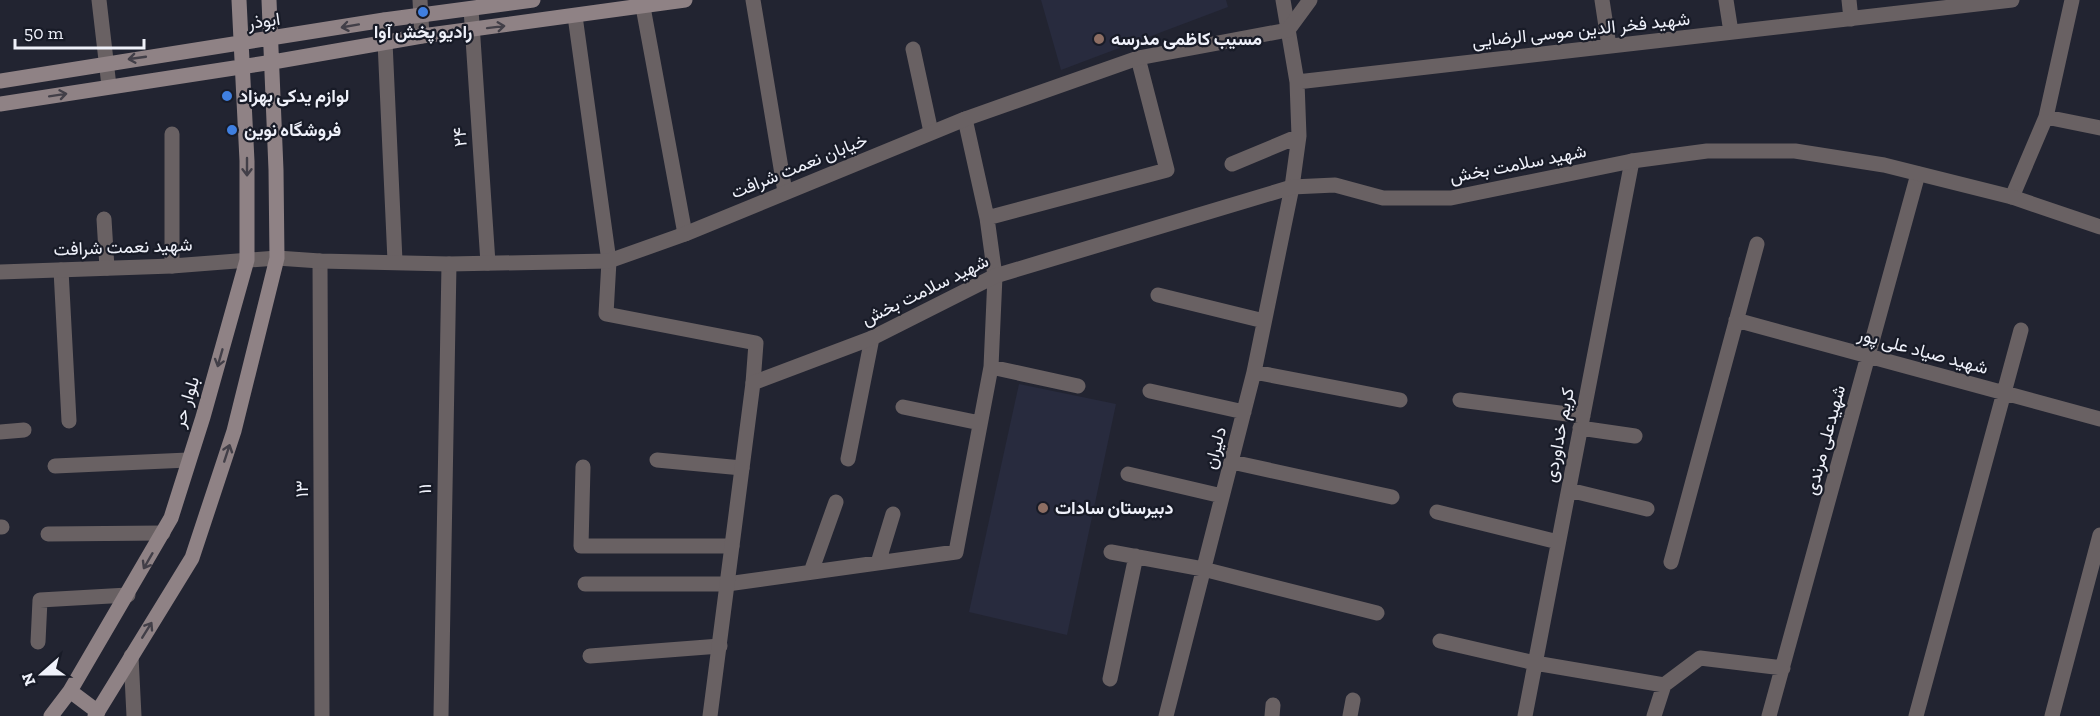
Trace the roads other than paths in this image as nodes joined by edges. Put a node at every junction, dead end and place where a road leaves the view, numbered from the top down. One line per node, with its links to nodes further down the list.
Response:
1 (99, 0): 32 (street)
2 (239, 0): 27 (main road, بلوار حر)
3 (269, 0): 25 (main road)
4 (533, 0): 17 (main road, ابوذر)
5 (684, 0): 15 (main road)
6 (753, 0): 48 (street)
7 (1283, 0): 22 (street, دلیران)
8 (1310, 0): 22 (street)
9 (1602, 0): 28 (street)
10 (1726, 0): 23 (street)
11 (1849, 0): 19 (street)
12 (2012, 0): 14 (street, شهید فخر الدین موسی الرضایی)
13 (2072, 0): 38 (street)
14 (1969, 2): 19 (street, شهید فخر الدین موسی الرضایی)
15 (643, 7): 18 (main road); 53 (street)
16 (420, 8): 17 (main road, ابوذر); 20 (main road, ابوذر); 24 (street)
17 (471, 9): 21 (street, ۲۴)
18 (575, 16): 21 (main road, one-way to 18); 59 (street)
19 (1851, 19): 23 (street, شهید فخر الدین موسی الرضایی)
20 (384, 20): 25 (main road, ابوذر, one-way to 25); 26 (street)
21 (473, 30): 24 (main road); 60 (street, ۲۴)
22 (1288, 30): 30 (street, خیابان نعمت شرافت); 35 (street, دلیران)
23 (1731, 32): 28 (street, شهید فخر الدین موسی الرضایی)
24 (422, 36): 26 (main road)
25 (272, 40): 27 (main road, ابوذر); 31 (main road)
26 (385, 42): 31 (main road); 58 (street)
27 (242, 44): 32 (main road, ابوذر, one-way to 32); 33 (main road, بلوار حر)
28 (1609, 46): 35 (street, شهید فخر الدین موسی الرضایی)
29 (913, 49): 41 (street)
30 (1138, 58): 39 (street, خیابان نعمت شرافت); 50 (street)
31 (273, 62): 33 (main road); 55 (main road)
32 (106, 63): 34 (main road, ابوذر); 36 (street)
33 (244, 66): 36 (main road); 56 (main road, بلوار حر, one-way to 56)
34 (0, 81)
35 (1297, 82): 43 (street, دلیران)
36 (109, 86): 37 (main road, one-way to 36)
37 (0, 104)
38 (2046, 117): 40 (street); 49 (street)
39 (965, 119): 41 (street, خیابان نعمت شرافت); 50 (street)
40 (2100, 128)
41 (931, 132): 48 (street, خیابان نعمت شرافت)
42 (172, 134): 62 (street)
43 (1299, 136): 45 (street); 47 (street, دلیران)
44 (1632, 161): 46 (street, شهید سلامت بخش); 47 (street, شهید سلامت بخش); 85 (street, کریم خداوردی)
45 (1232, 164)
46 (1918, 174): 49 (street, شهید سلامت بخش); 72 (street, شهیدعلی مرندی)
47 (1292, 188): 66 (street, شهید سلامت بخش); 69 (street, دلیران)
48 (785, 192): 53 (street, خیابان نعمت شرافت)
49 (2012, 197): 52 (street, شهید سلامت بخش)
50 (987, 218): 66 (street)
51 (104, 219): 63 (street)
52 (2100, 227)
53 (685, 234): 59 (street, خیابان نعمت شرافت)
54 (1757, 244): 68 (street)
55 (276, 258): 56 (street, شهید نعمت شرافت); 57 (street, خیابان نعمت شرافت); 123 (main road, one-way to 55)
56 (247, 260): 62 (street, شهید نعمت شرافت); 92 (main road, بلوار حر, one-way to 92)
57 (320, 261): 58 (street, خیابان نعمت شرافت); 134 (street, ۱۳)
58 (395, 261): 61 (street, خیابان نعمت شرافت)
59 (609, 261): 60 (street, خیابان نعمت شرافت); 75 (street)
60 (488, 263): 61 (street, خیابان نعمت شرافت)
61 (449, 264): 135 (street, ۱۱)
62 (172, 266): 63 (street, شهید نعمت شرافت)
63 (107, 268): 64 (street, شهید نعمت شرافت)
64 (61, 270): 65 (street, شهید نعمت شرافت); 84 (street)
65 (0, 272)
66 (995, 276): 71 (street, شهید سلامت بخش); 73 (street)
67 (1158, 295): 69 (street)
68 (1736, 320): 72 (street, شهید صیاد علی پور); 112 (street)
69 (1264, 321): 74 (street, دلیران)
70 (2021, 330): 78 (street)
71 (872, 339): 75 (street, شهید سلامت بخش); 91 (street)
72 (1868, 356): 78 (street, شهید صیاد علی پور); 126 (street, شهیدعلی مرندی)
73 (991, 368): 76 (street); 86 (street)
74 (1254, 372): 79 (street); 82 (street, دلیران)
75 (753, 383): 96 (street)
76 (1078, 386)
77 (1150, 391): 82 (street)
78 (2004, 393): 83 (street, شهید صیاد علی پور); 142 (street)
79 (1400, 400)
80 (1460, 400): 85 (street)
81 (903, 407): 86 (street)
82 (1244, 412): 93 (street, دلیران)
83 (2100, 419)
84 (69, 421)
85 (1582, 422): 89 (street); 98 (street, کریم خداوردی)
86 (980, 423): 113 (street)
87 (24, 430): 88 (street)
88 (0, 432)
89 (1635, 436)
90 (657, 459): 96 (street)
91 (848, 459)
92 (188, 460): 94 (street); 105 (main road, بلوار حر)
93 (1232, 462): 99 (street, دلیران); 100 (street)
94 (55, 466)
95 (583, 466): 109 (street)
96 (742, 468): 109 (street)
97 (1128, 474): 99 (street)
98 (1569, 490): 102 (street); 108 (street, کریم خداوردی)
99 (1222, 496): 114 (street, دلیران)
100 (1392, 497)
101 (836, 502): 115 (street)
102 (1647, 509)
103 (1437, 512): 108 (street)
104 (893, 514): 113 (street)
105 (163, 533): 106 (street); 118 (main road, بلوار حر, one-way to 118)
106 (48, 534)
107 (2100, 535): 143 (street)
108 (1558, 542): 125 (street, کریم خداوردی)
109 (732, 546): 117 (street)
110 (1111, 552): 111 (street)
111 (1136, 556): 114 (street); 127 (street)
112 (1671, 562)
113 (878, 563): 115 (street)
114 (1203, 569): 119 (street); 137 (street, دلیران)
115 (811, 572): 117 (street)
116 (585, 584): 117 (street)
117 (728, 584): 122 (street)
118 (128, 595): 121 (street); 129 (main road, بلوار حر)
119 (1377, 613)
120 (1440, 641): 125 (street)
121 (38, 642)
122 (720, 646): 124 (street); 136 (street)
123 (131, 656): 131 (main road); 133 (street)
124 (590, 656)
125 (1535, 663): 128 (street); 139 (street, کریم خداوردی)
126 (1783, 668): 128 (street); 141 (street, شهیدعلی مرندی)
127 (1110, 679)
128 (1664, 685): 140 (street)
129 (70, 692): 131 (main road); 132 (main road, بلوار حر)
130 (1353, 700): 138 (street)
131 (97, 714)
132 (51, 716)
133 (134, 716)
134 (322, 716)
135 (441, 716)
136 (710, 716)
137 (1166, 716)
138 (1350, 716)
139 (1525, 716)
140 (1654, 716)
141 (1769, 716)
142 (1916, 716)
143 (2052, 716)

